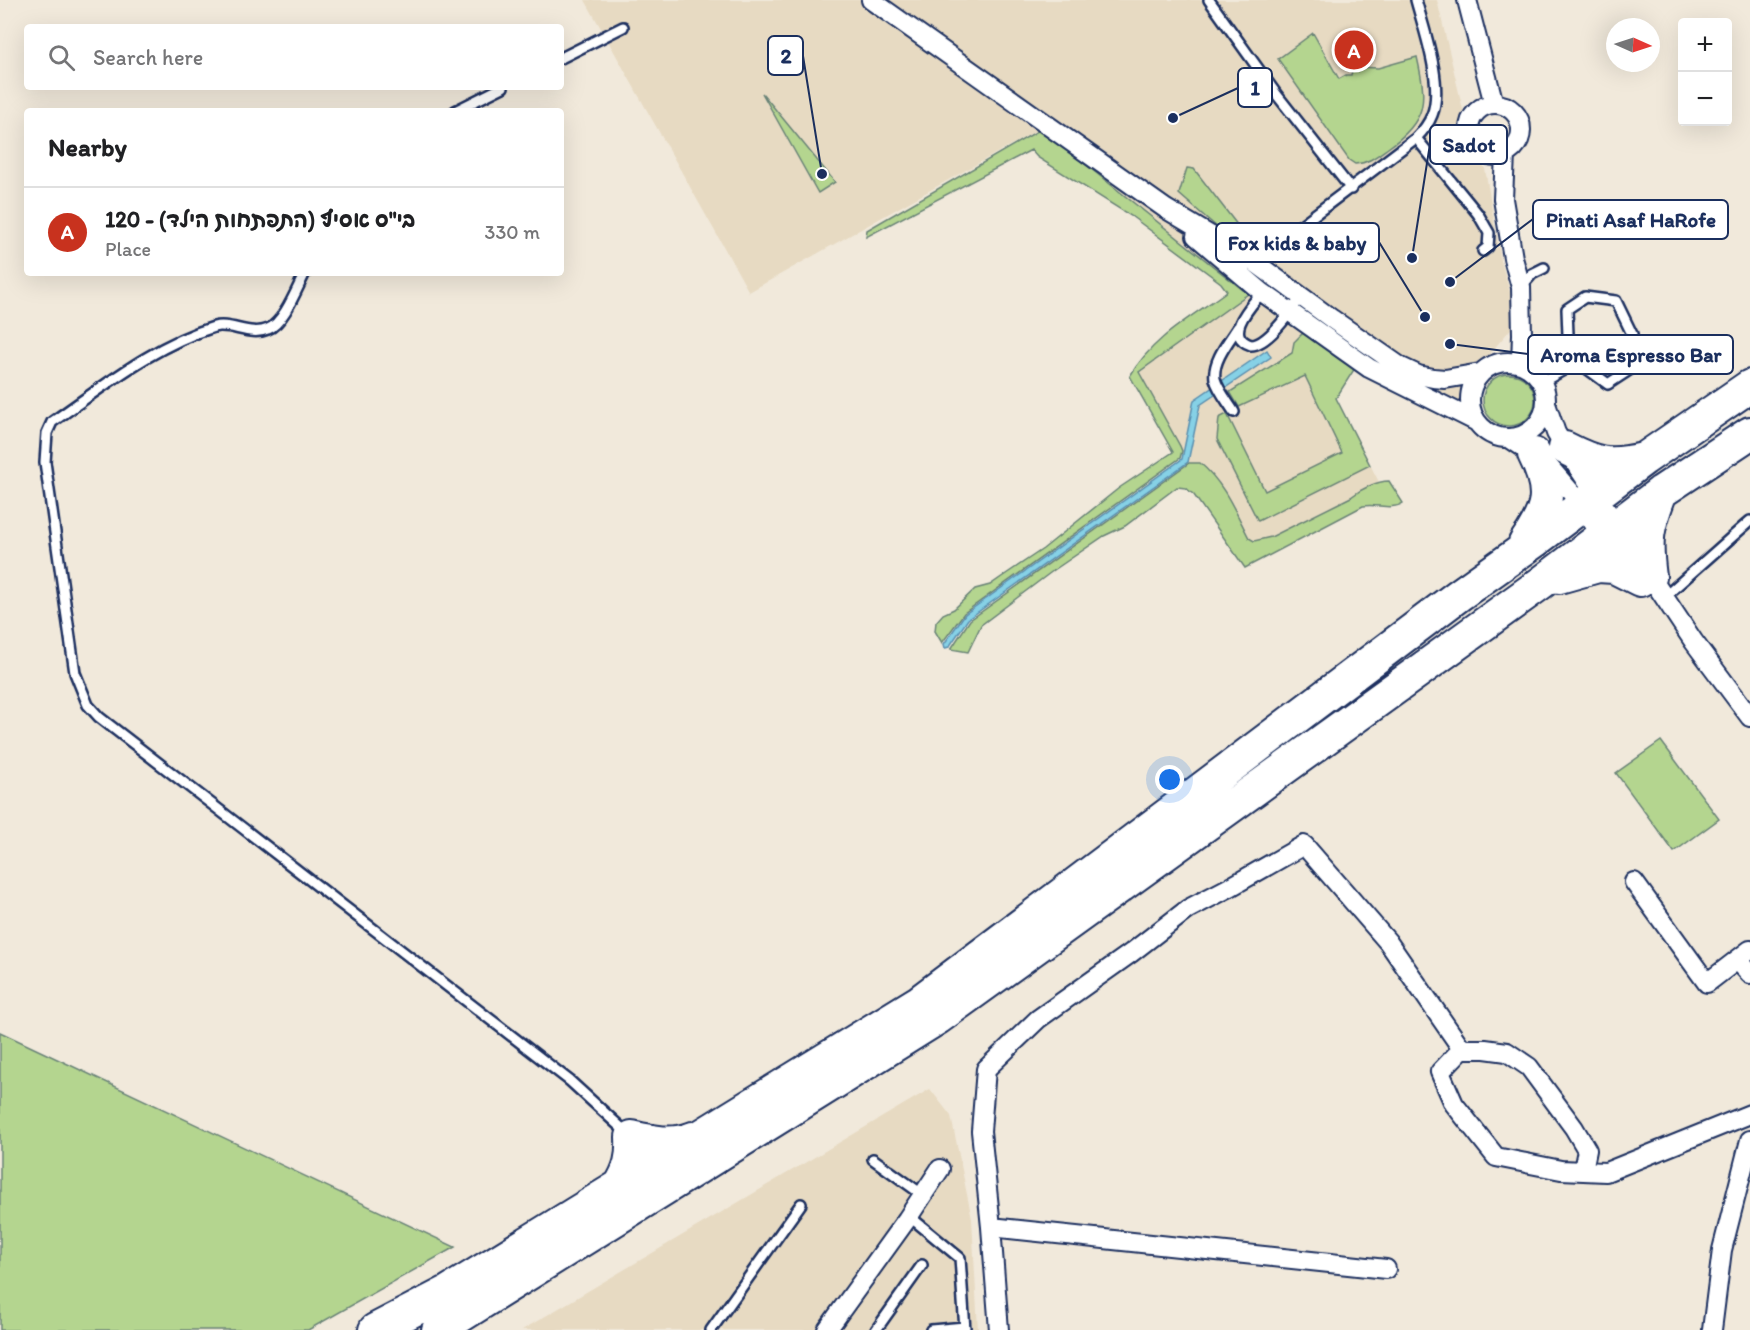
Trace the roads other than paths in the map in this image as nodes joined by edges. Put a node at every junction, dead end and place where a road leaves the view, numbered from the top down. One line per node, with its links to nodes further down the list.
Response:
1 (871, 0): 13 (street)
2 (1209, 0): 12 (lane)
3 (1416, 0): 10 (lane)
4 (1467, 0): 8 (street)
5 (623, 27): 6 (lane)
6 (564, 56)
7 (497, 90): 9 (lane)
8 (1494, 104): 11 (street); 11 (street)
9 (461, 108)
10 (1416, 138): 12 (lane); 14 (lane)
11 (1505, 154): 19 (street)
12 (1351, 189): 15 (lane)
13 (1166, 209): 15 (street); 18 (street)
14 (1483, 251)
15 (1253, 261): 18 (lane); 21 (street)
16 (1544, 268): 19 (lane)
17 (303, 276): 50 (lane)
18 (1241, 276): 20 (street)
19 (1521, 287): 25 (street)
20 (1262, 292): 22 (street); 23 (lane)
21 (1301, 297): 22 (lane); 26 (street)
22 (1290, 313): 23 (lane); 31 (street)
23 (1238, 326): 30 (lane)
24 (1578, 362): 24 (lane); 27 (lane)
25 (1521, 363): 26 (street); 27 (street)
26 (1480, 372): 31 (street)
27 (1542, 382): 29 (street)
28 (1750, 386): 35 (highway)
29 (1546, 404): 33 (street); 34 (street)
30 (1234, 412)
31 (1475, 420): 33 (street)
32 (1750, 433): 36 (highway)
33 (1522, 446): 37 (street); 40 (highway)
34 (1564, 448): 35 (highway); 37 (street)
35 (1644, 459): 37 (highway)
36 (1661, 492): 39 (highway); 42 (highway)
37 (1589, 500): 39 (street); 40 (highway)
38 (1750, 521): 42 (lane)
39 (1609, 531): 41 (highway); 42 (street)
40 (1519, 553): 49 (highway)
41 (1541, 583): 42 (highway); 64 (highway)
42 (1653, 589): 43 (street)
43 (1749, 715)
44 (1634, 882): 45 (street)
45 (1744, 955): 46 (street)
46 (1750, 974)
47 (1461, 1049): 54 (street); 54 (street); 59 (street)
48 (1750, 1114): 54 (street)
49 (708, 1131): 50 (highway); 55 (highway)
50 (632, 1137): 55 (highway)
51 (1750, 1140): 70 (street)
52 (873, 1159): 56 (lane)
53 (940, 1169): 56 (street)
54 (1583, 1170)
55 (618, 1187): 63 (highway)
56 (923, 1195): 58 (street)
57 (801, 1204): 65 (lane)
58 (909, 1216): 62 (lane); 66 (street)
59 (991, 1227): 61 (street); 69 (street)
60 (922, 1266): 67 (lane)
61 (1386, 1269)
62 (965, 1328): 68 (lane)
63 (375, 1330)
64 (438, 1330)
65 (711, 1330)
66 (827, 1330)
67 (876, 1330)
68 (931, 1330)
69 (999, 1330)
70 (1712, 1330)

